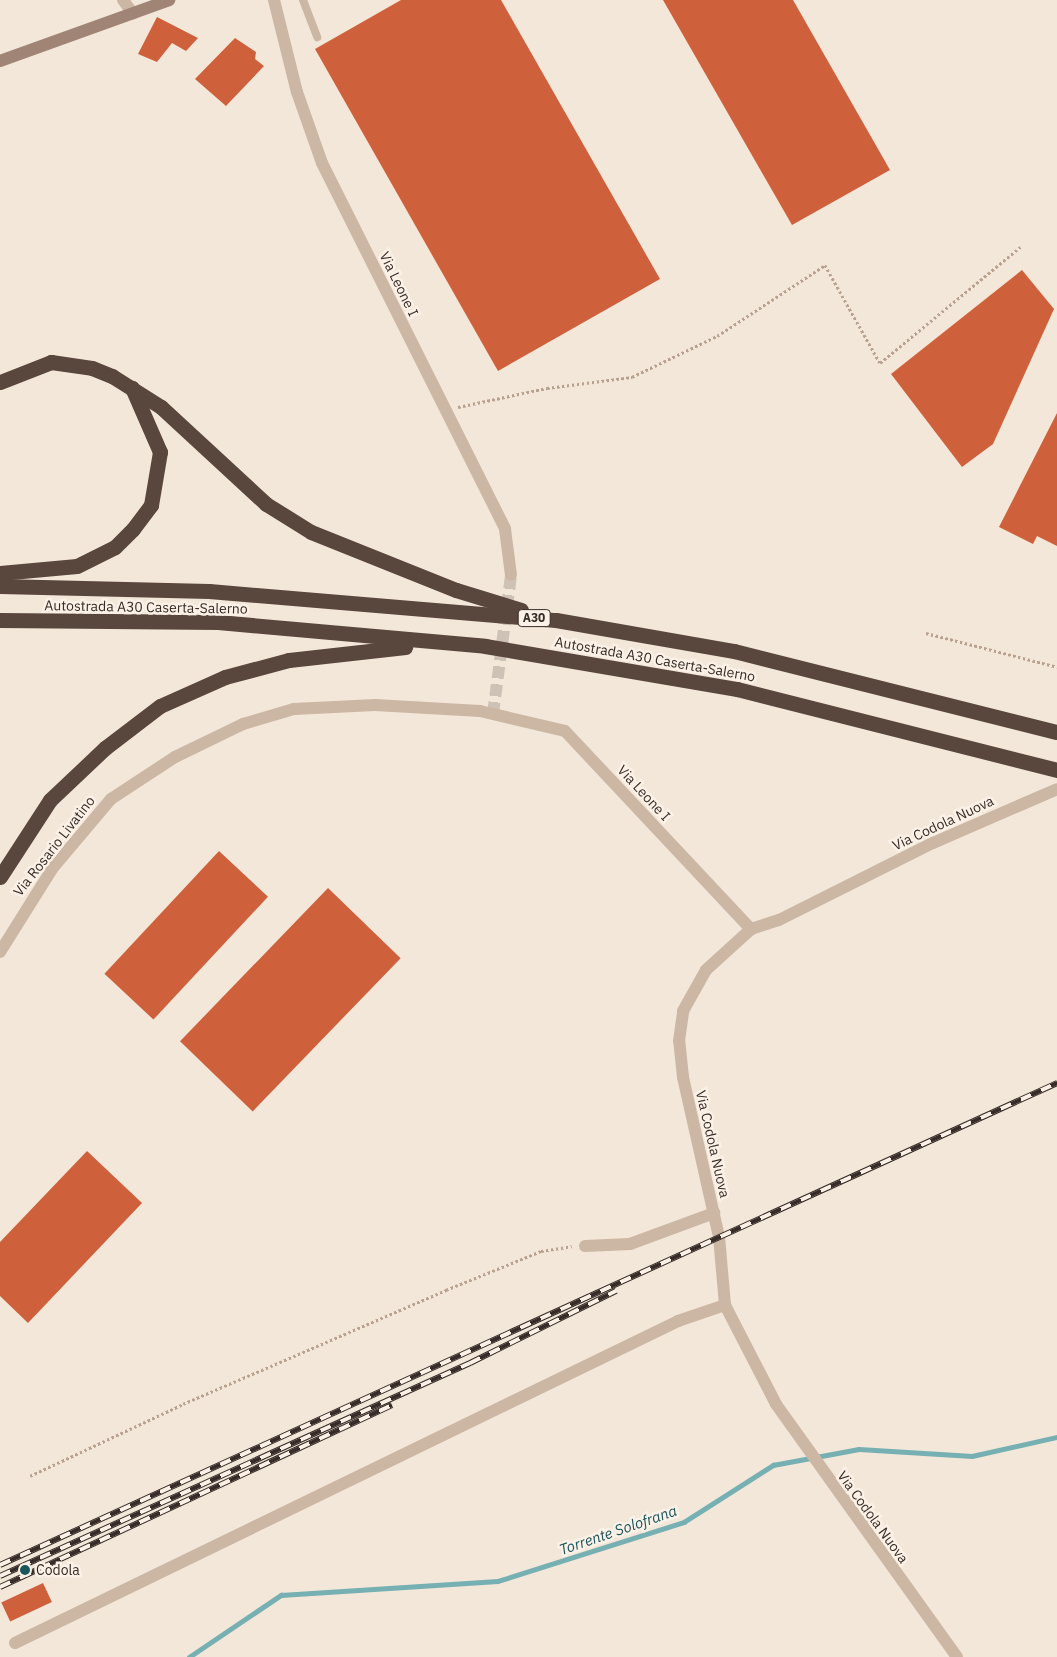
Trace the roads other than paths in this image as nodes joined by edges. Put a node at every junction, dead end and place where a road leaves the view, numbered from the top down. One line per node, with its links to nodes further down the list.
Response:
1 (123, 0): 5 (street)
2 (169, 0): 5 (main road)
3 (274, 0): 11 (street, Via Leone I)
4 (303, 0): 6 (lane)
5 (133, 14): 7 (main road)
6 (317, 37)
7 (0, 61)
8 (0, 382): 9 (highway)
9 (132, 387): 10 (highway); 14 (highway)
10 (0, 573)
11 (511, 575)
12 (0, 586): 14 (highway, Autostrada A30 Caserta-Salerno / A30)
13 (0, 620): 15 (highway, Autostrada A30 Caserta-Salerno)
14 (556, 620): 17 (highway, Autostrada A30 Caserta-Salerno / A30)
15 (485, 646): 18 (highway, Autostrada A30 Caserta-Salerno); 20 (highway)
16 (493, 714): 21 (street, Via Leone I); 22 (street, Via Rosario Livatino)
17 (1057, 732)
18 (1055, 770)
19 (1057, 789): 21 (street, Via Codola Nuova)
20 (0, 878)
21 (751, 929): 23 (street, Via Codola Nuova)
22 (0, 952)
23 (714, 1213): 24 (street); 25 (street, Via Codola Nuova)
24 (586, 1246)
25 (725, 1305): 26 (street); 27 (street, Via Codola Nuova)
26 (15, 1643)
27 (957, 1657)

